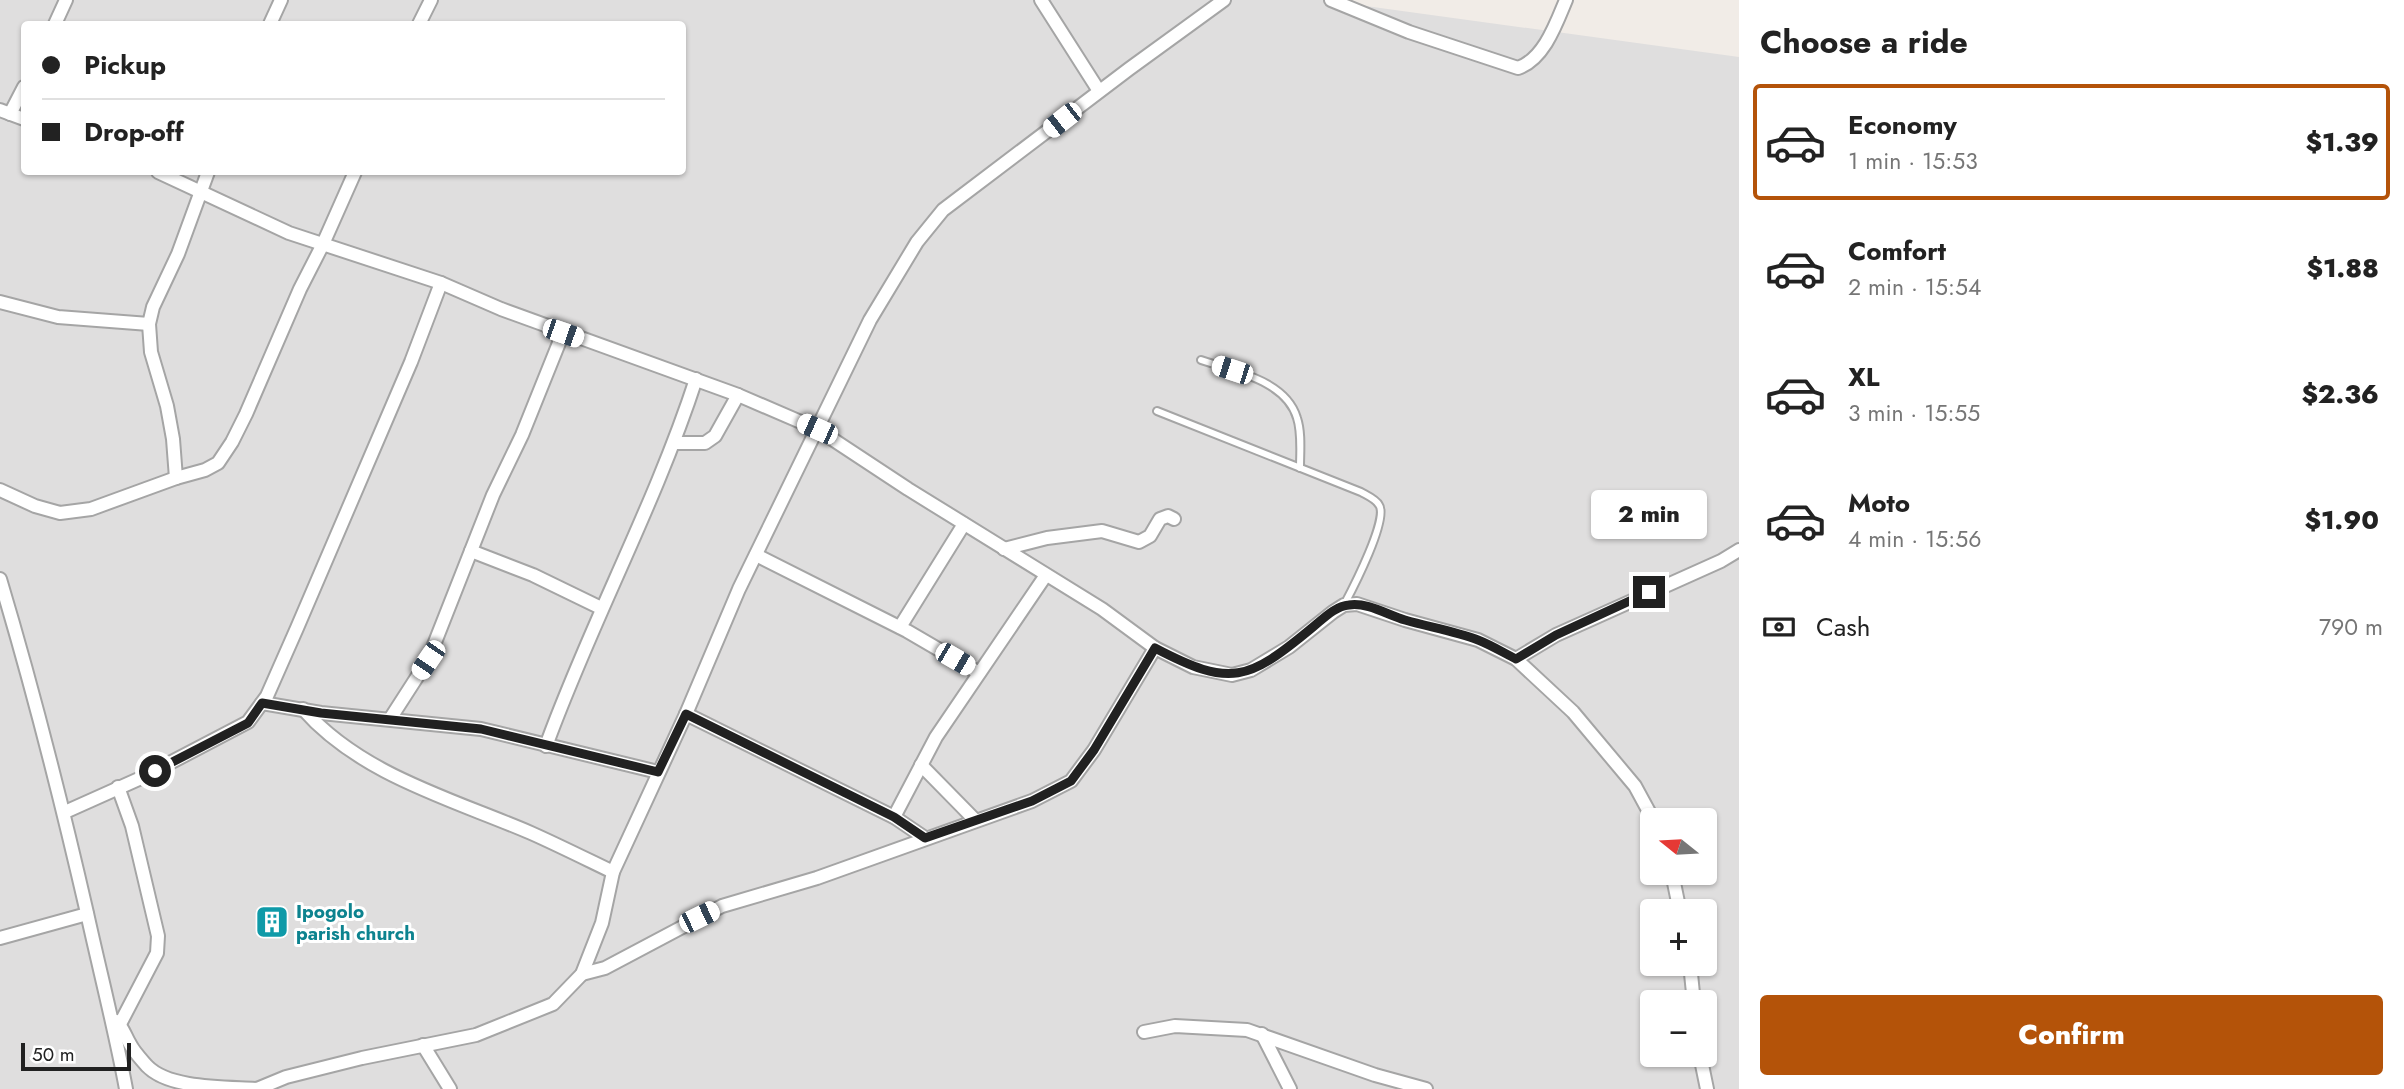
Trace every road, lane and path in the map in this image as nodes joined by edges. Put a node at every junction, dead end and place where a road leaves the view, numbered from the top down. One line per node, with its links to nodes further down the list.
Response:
1 (66, 0): 8 (street)
2 (281, 0): 9 (street)
3 (431, 0): 10 (street)
4 (1041, 0): 12 (street)
5 (1224, 0): 12 (street)
6 (1331, 0): 7 (street)
7 (1566, 0)
8 (56, 21)
9 (271, 21)
10 (420, 21)
11 (21, 91): 13 (street)
12 (1099, 91): 27 (street)
13 (5, 112)
14 (165, 175): 17 (street)
15 (207, 175): 17 (street)
16 (354, 175): 18 (street)
17 (200, 190): 18 (street); 21 (street)
18 (323, 244): 19 (street); 30 (street)
19 (441, 283): 22 (street); 46 (street)
20 (0, 302): 21 (street)
21 (149, 324): 30 (street)
22 (563, 333): 24 (street); 36 (street)
23 (1201, 360): 29 (lane)
24 (696, 379): 25 (street); 28 (street)
25 (738, 395): 27 (street); 28 (street)
26 (1157, 411): 29 (lane)
27 (817, 429): 33 (street); 37 (street)
28 (675, 443): 41 (street)
29 (1300, 468): 40 (lane)
30 (176, 478): 31 (street)
31 (0, 490)
32 (1174, 519): 34 (street)
33 (964, 524): 34 (street); 42 (street)
34 (1004, 549): 38 (street)
35 (1739, 550): 44 (street)
36 (471, 551): 41 (street); 49 (street)
37 (756, 555): 42 (street); 48 (street)
38 (1046, 575): 43 (street); 45 (street)
39 (0, 579): 55 (street)
40 (1345, 605): 43 (street); 44 (street)
41 (601, 608): 50 (street)
42 (900, 626): 45 (street)
43 (1155, 648): 57 (street)
44 (1516, 659): 54 (street)
45 (979, 673): 51 (street)
46 (262, 703): 47 (street); 53 (street)
47 (302, 709): 49 (street); 59 (street)
48 (686, 714): 52 (street); 56 (street)
49 (390, 719): 50 (street)
50 (546, 746): 52 (street)
51 (921, 765): 56 (street); 57 (street)
52 (658, 772): 59 (street)
53 (118, 787): 55 (street); 63 (street)
54 (1647, 808)
55 (65, 812): 60 (street)
56 (894, 817): 58 (street)
57 (975, 820): 58 (street)
58 (925, 838): 62 (street)
59 (613, 873): 62 (street)
60 (87, 914): 61 (street); 63 (street)
61 (0, 938)
62 (582, 974): 66 (street)
63 (116, 1021): 68 (street); 69 (street)
64 (1144, 1032): 65 (street)
65 (1262, 1034): 71 (street); 72 (street)
66 (423, 1045): 69 (street); 70 (street)
67 (1702, 1067): 73 (street)
68 (127, 1089)
69 (257, 1089)
70 (450, 1089)
71 (1290, 1089)
72 (1426, 1089)
73 (1707, 1089)

